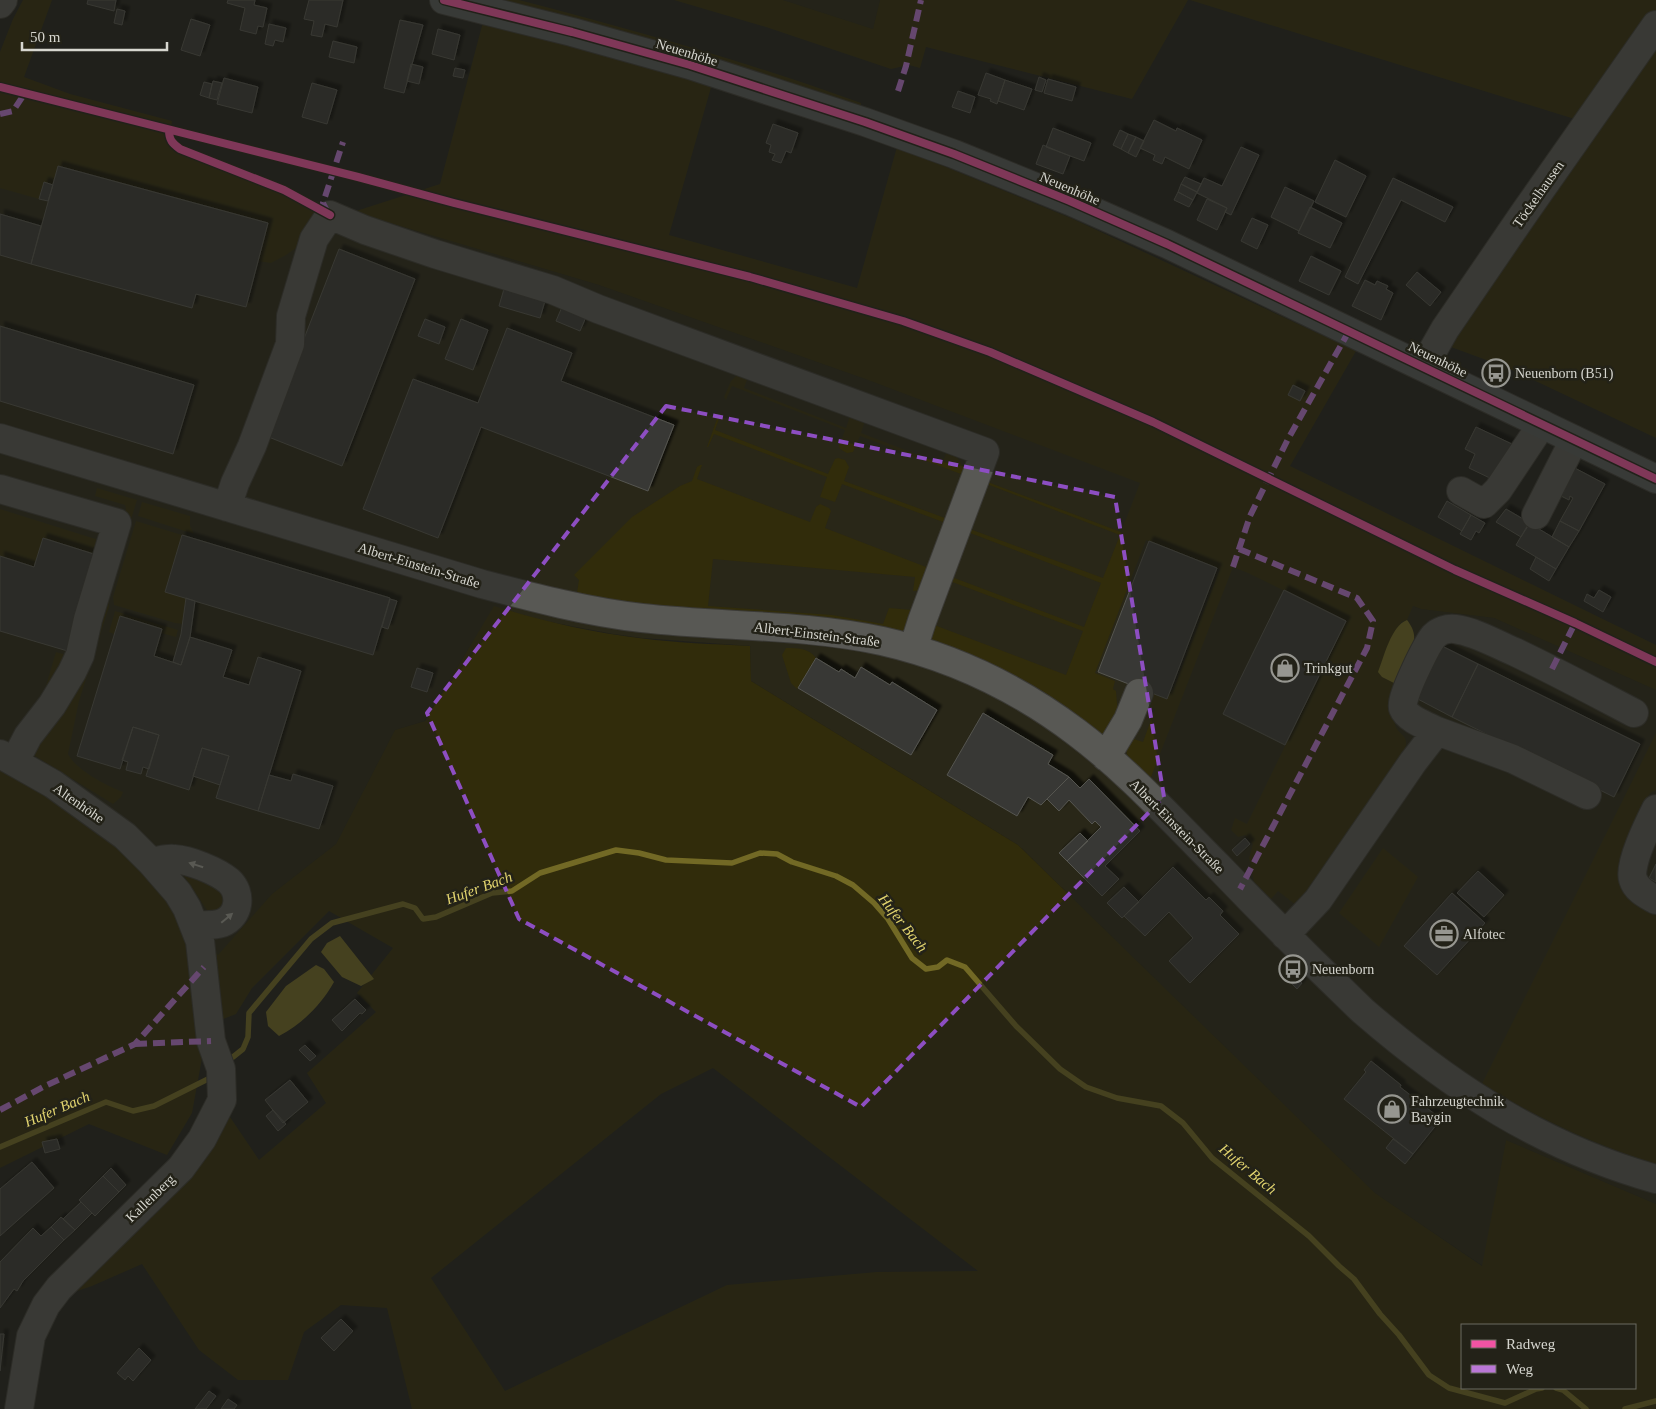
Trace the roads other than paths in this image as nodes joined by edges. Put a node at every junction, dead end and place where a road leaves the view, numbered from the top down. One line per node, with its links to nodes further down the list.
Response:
1 (3, 0): 3 (street)
2 (444, 0): 7 (main road, Neuenhöhe)
3 (0, 4)
4 (1656, 25): 7 (street, Töckelhausen)
5 (328, 256): 6 (street)
6 (290, 344): 14 (street); 16 (street)
7 (1424, 366): 8 (main road, Neuenhöhe)
8 (1542, 424): 10 (main road, Neuenhöhe); 13 (street)
9 (0, 438): 14 (street, Albert-Einstein-Straße)
10 (1574, 440): 11 (main road, Neuenhöhe); 15 (street)
11 (1656, 479)
12 (0, 489): 21 (street)
13 (1461, 491)
14 (227, 507): 16 (street, Albert-Einstein-Straße)
15 (1536, 515)
16 (913, 649): 20 (street, Albert-Einstein-Straße)
17 (1140, 693): 20 (street)
18 (1634, 712): 19 (street)
19 (1437, 731): 22 (street); 27 (street)
20 (1106, 757): 27 (street, Albert-Einstein-Straße)
21 (7, 758): 24 (street, Altenhöhe)
22 (1587, 795)
23 (1656, 809): 25 (street)
24 (151, 862): 26 (street, Altenhöhe); 26 (street, one-way to 24)
25 (1656, 900)
26 (195, 925): 28 (street, Altenhöhe)
27 (1285, 935): 29 (street, Albert-Einstein-Straße)
28 (204, 967): 30 (street, Kallenberg)
29 (1656, 1179)
30 (19, 1409)

